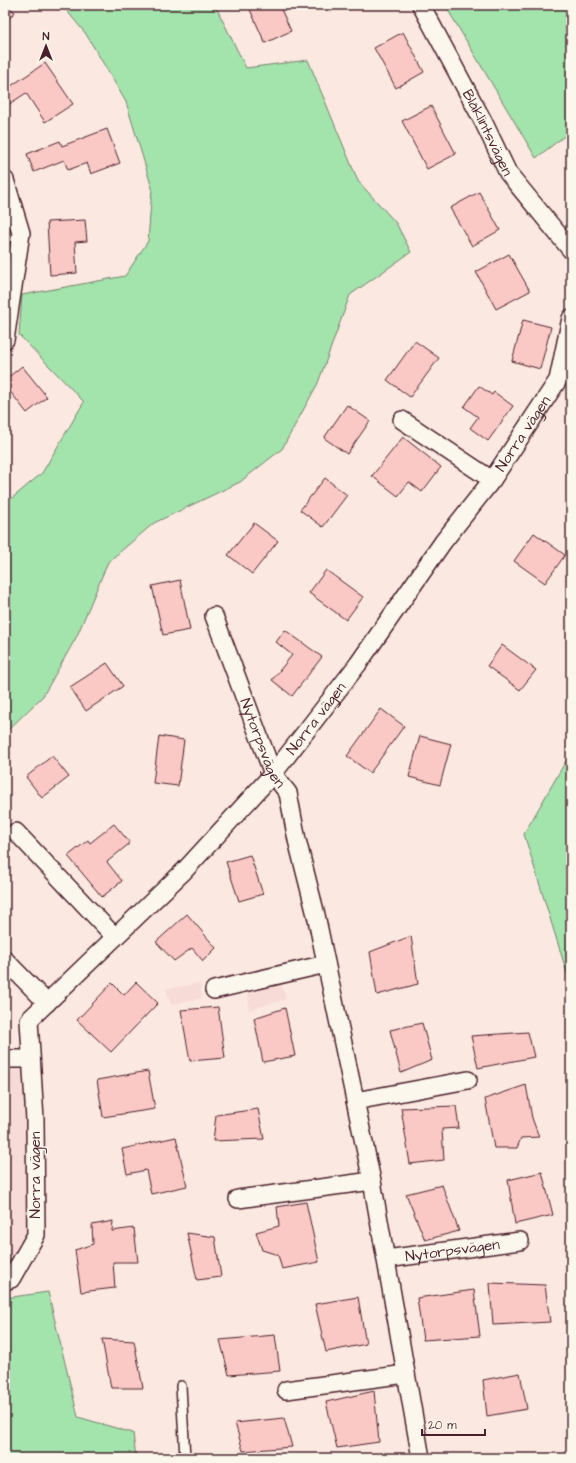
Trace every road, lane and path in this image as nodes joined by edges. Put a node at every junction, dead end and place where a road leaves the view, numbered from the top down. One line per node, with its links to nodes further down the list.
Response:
1 (420, 5): 3 (street, Blåklintsvägen)
2 (5, 180): 5 (street)
3 (571, 250)
4 (571, 318): 7 (street, Norra vägen)
5 (5, 340)
6 (402, 420): 7 (street, Norra vägen)
7 (492, 480): 9 (street, Norra vägen)
8 (214, 616): 9 (street, Nytorpsvägen)
9 (272, 774): 11 (street, Norra vägen); 13 (street, Nytorpsvägen)
10 (16, 832): 11 (street)
11 (115, 937): 15 (street, Norra vägen)
12 (5, 960): 15 (street)
13 (326, 964): 14 (street); 19 (street, Nytorpsvägen)
14 (214, 990)
15 (47, 1003): 17 (street, Norra vägen)
16 (5, 1059): 17 (street)
17 (31, 1059): 24 (street, Norra vägen)
18 (468, 1080): 19 (street)
19 (355, 1101): 20 (street, Nytorpsvägen)
20 (372, 1180): 21 (street); 23 (street, Nytorpsvägen)
21 (238, 1199)
22 (520, 1241): 23 (street, Nytorpsvägen)
23 (386, 1259): 25 (street, Nytorpsvägen)
24 (5, 1281)
25 (406, 1374): 27 (street); 29 (street, Nytorpsvägen)
26 (181, 1386): 28 (lane)
27 (286, 1390)
28 (185, 1458)
29 (421, 1458)

